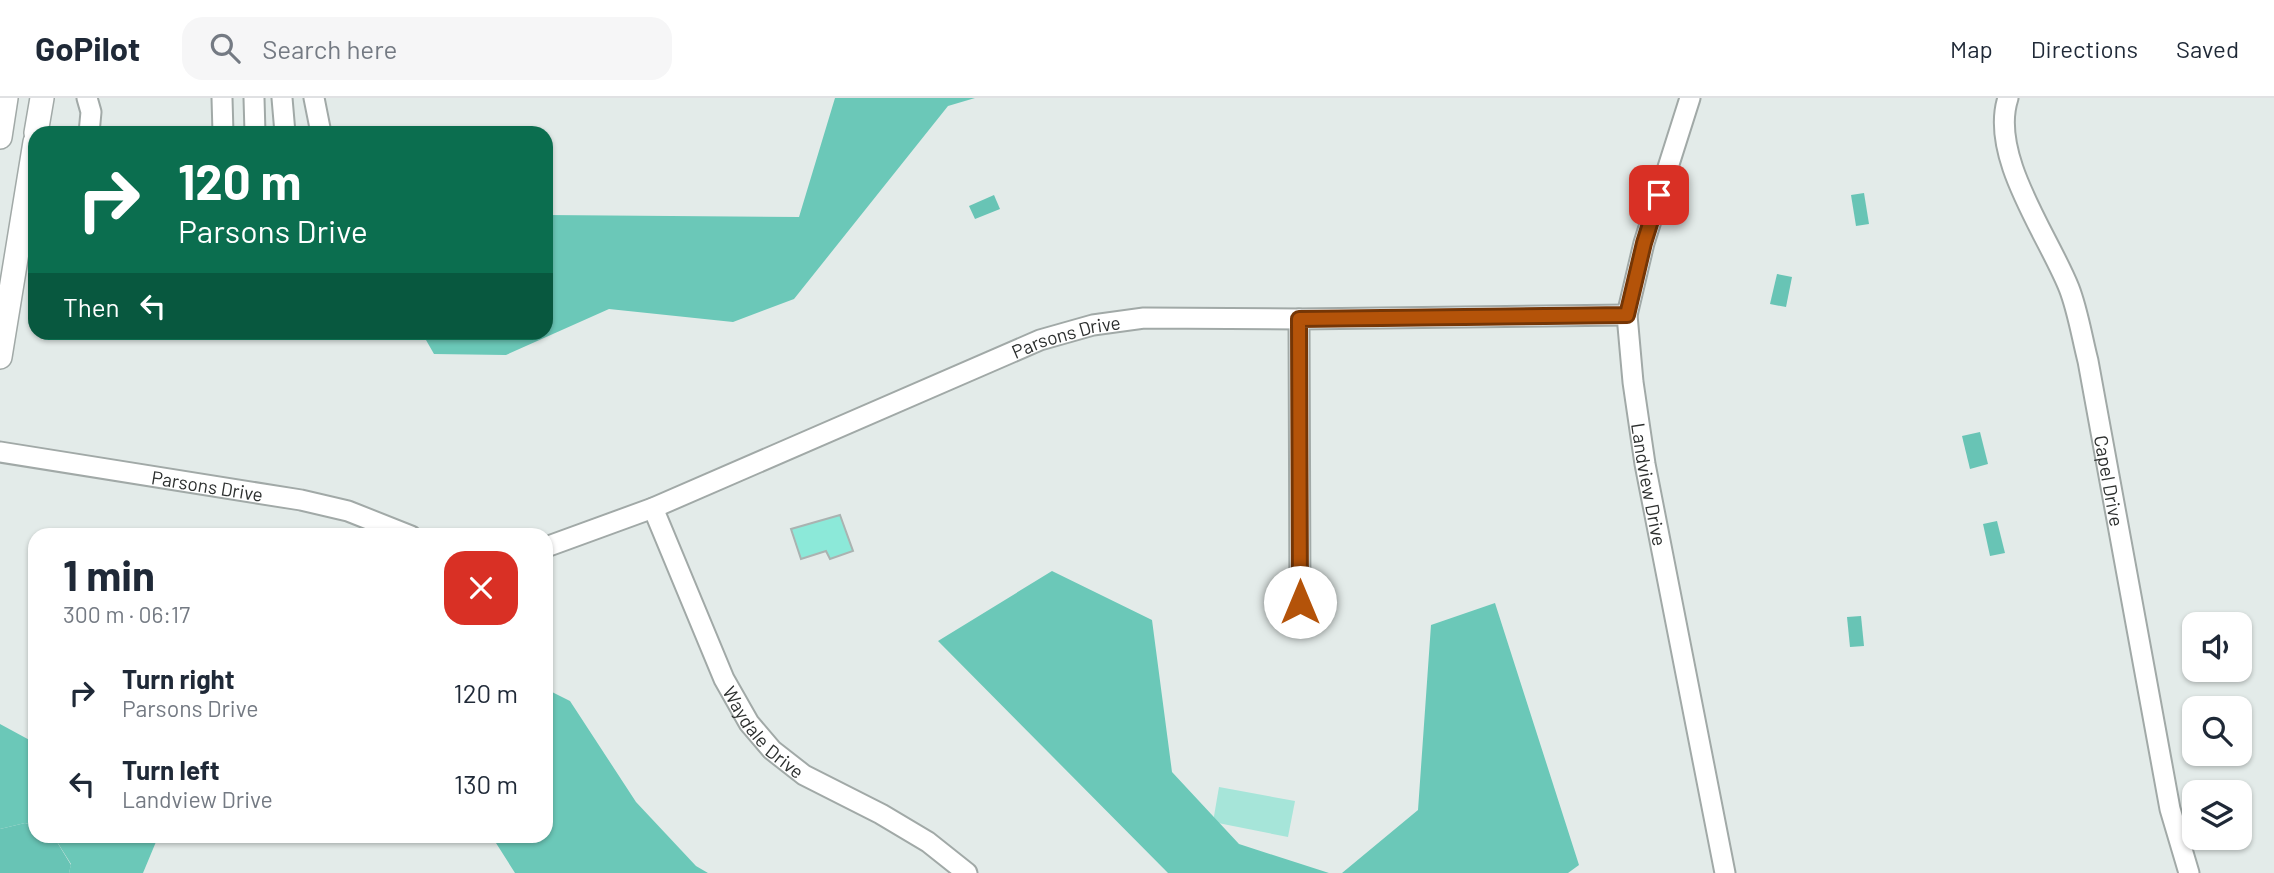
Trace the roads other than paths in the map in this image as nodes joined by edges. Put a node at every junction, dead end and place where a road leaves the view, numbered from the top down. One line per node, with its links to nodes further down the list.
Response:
1 (6, 98): 16 (main road)
2 (42, 98): 10 (main road)
3 (87, 98): 11 (street)
4 (222, 98): 12 (street)
5 (254, 98): 13 (street)
6 (282, 98): 14 (street)
7 (314, 98): 15 (street)
8 (1690, 98): 18 (street, Landview Drive)
9 (2008, 98): 28 (street, Capel Drive)
10 (37, 126)
11 (90, 126)
12 (223, 126)
13 (255, 126)
14 (284, 126)
15 (320, 126)
16 (0, 137)
17 (28, 202): 20 (main road)
18 (1627, 315): 19 (street, Parsons Drive); 27 (street, Landview Drive)
19 (1299, 319): 22 (street, Parsons Drive); 25 (street)
20 (0, 357)
21 (0, 453): 23 (street, Parsons Drive)
22 (653, 508): 24 (street, Parsons Drive); 26 (street, Waydale Drive)
23 (391, 528)
24 (553, 544)
25 (1300, 602)
26 (967, 873)
27 (1725, 873)
28 (2189, 873)

